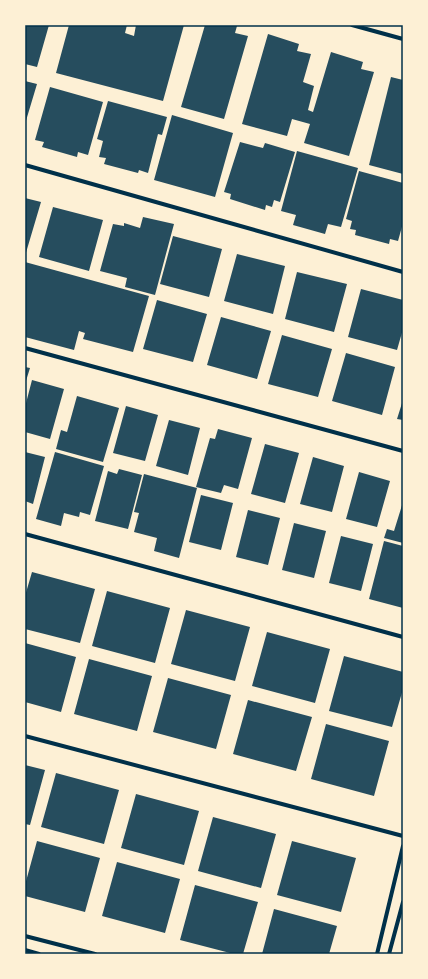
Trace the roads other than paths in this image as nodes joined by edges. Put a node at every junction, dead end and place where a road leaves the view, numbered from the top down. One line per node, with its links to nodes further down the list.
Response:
1 (352, 25): 2 (street)
2 (403, 39)
3 (25, 165): 4 (street)
4 (403, 272)
5 (25, 348): 6 (street)
6 (403, 451)
7 (25, 534): 8 (street)
8 (403, 637)
9 (25, 736): 10 (street)
10 (403, 836)
11 (403, 846): 17 (street)
12 (403, 902): 18 (street)
13 (25, 936): 16 (street)
14 (25, 950): 15 (street)
15 (39, 954)
16 (95, 954)
17 (377, 954)
18 (389, 954)

